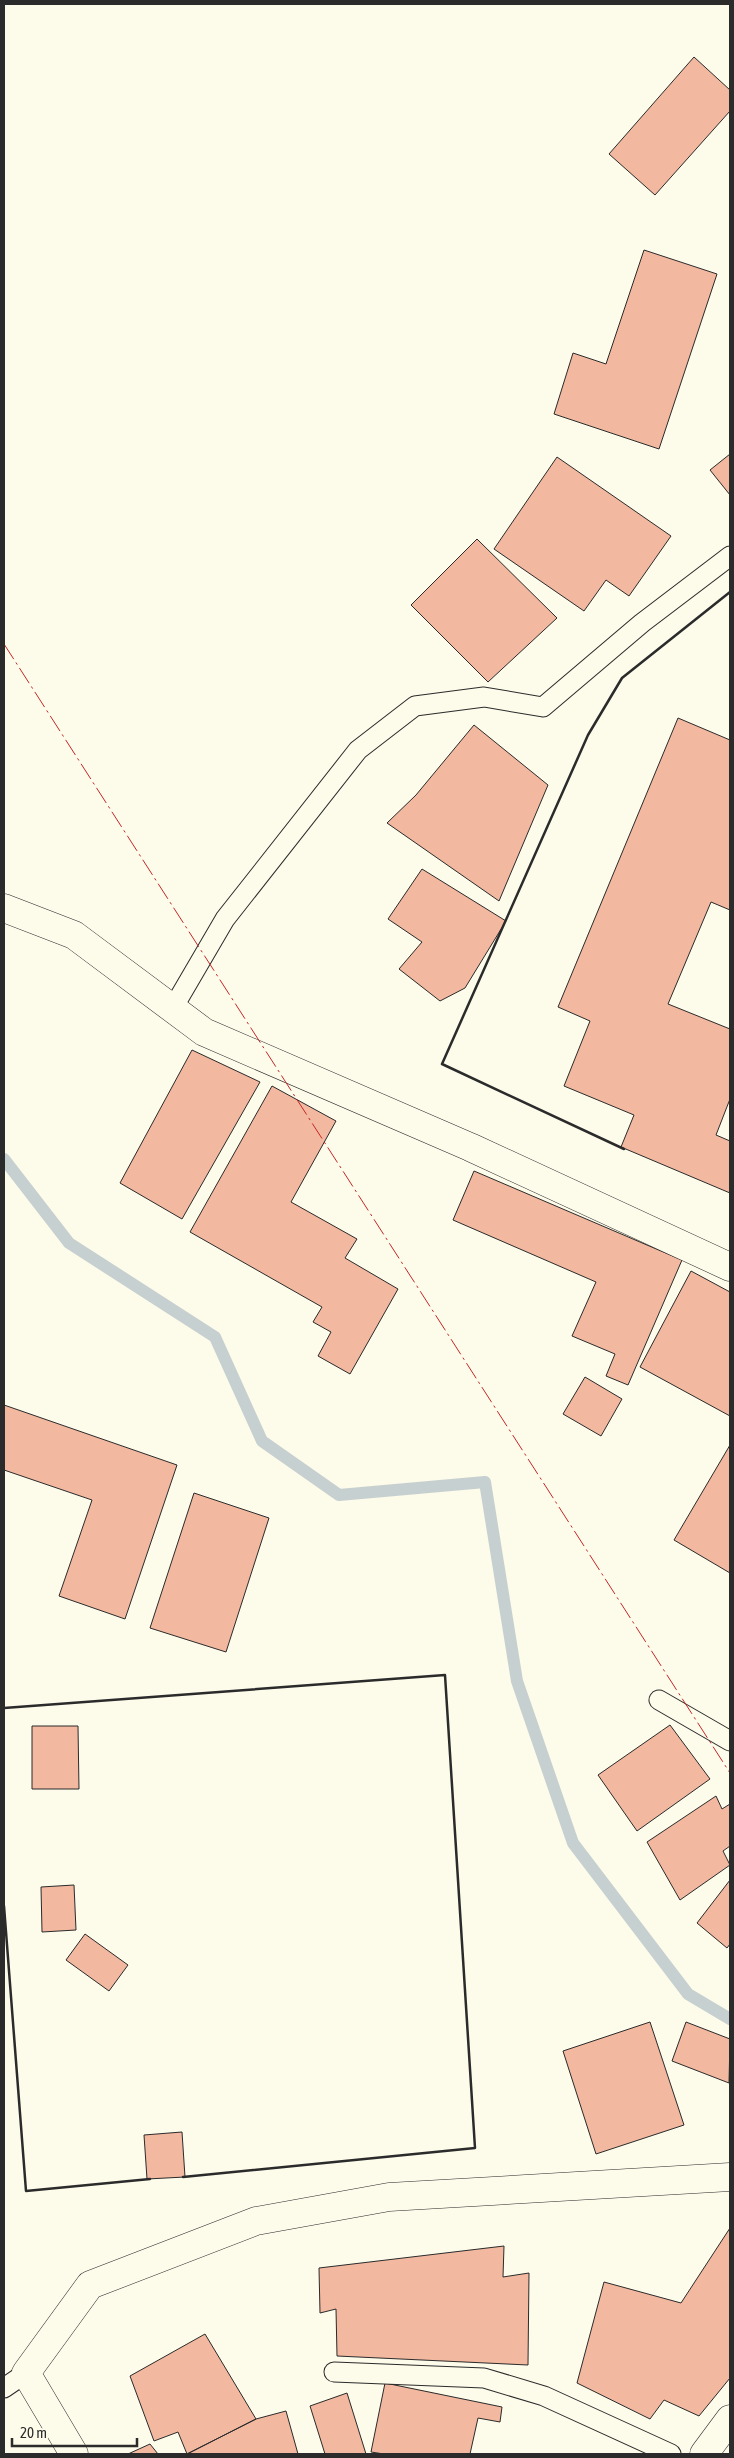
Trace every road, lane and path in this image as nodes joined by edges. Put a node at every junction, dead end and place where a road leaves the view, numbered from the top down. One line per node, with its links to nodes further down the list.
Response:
1 (730, 556): 3 (lane)
2 (4, 908): 3 (street)
3 (172, 1008): 4 (street)
4 (730, 1266)
5 (659, 1700): 6 (lane)
6 (730, 1741)
7 (730, 2177): 9 (street)
8 (334, 2372): 12 (lane)
9 (15, 2380): 11 (street)
10 (730, 2420): 13 (street)
11 (74, 2454)
12 (670, 2454)
13 (704, 2454)

